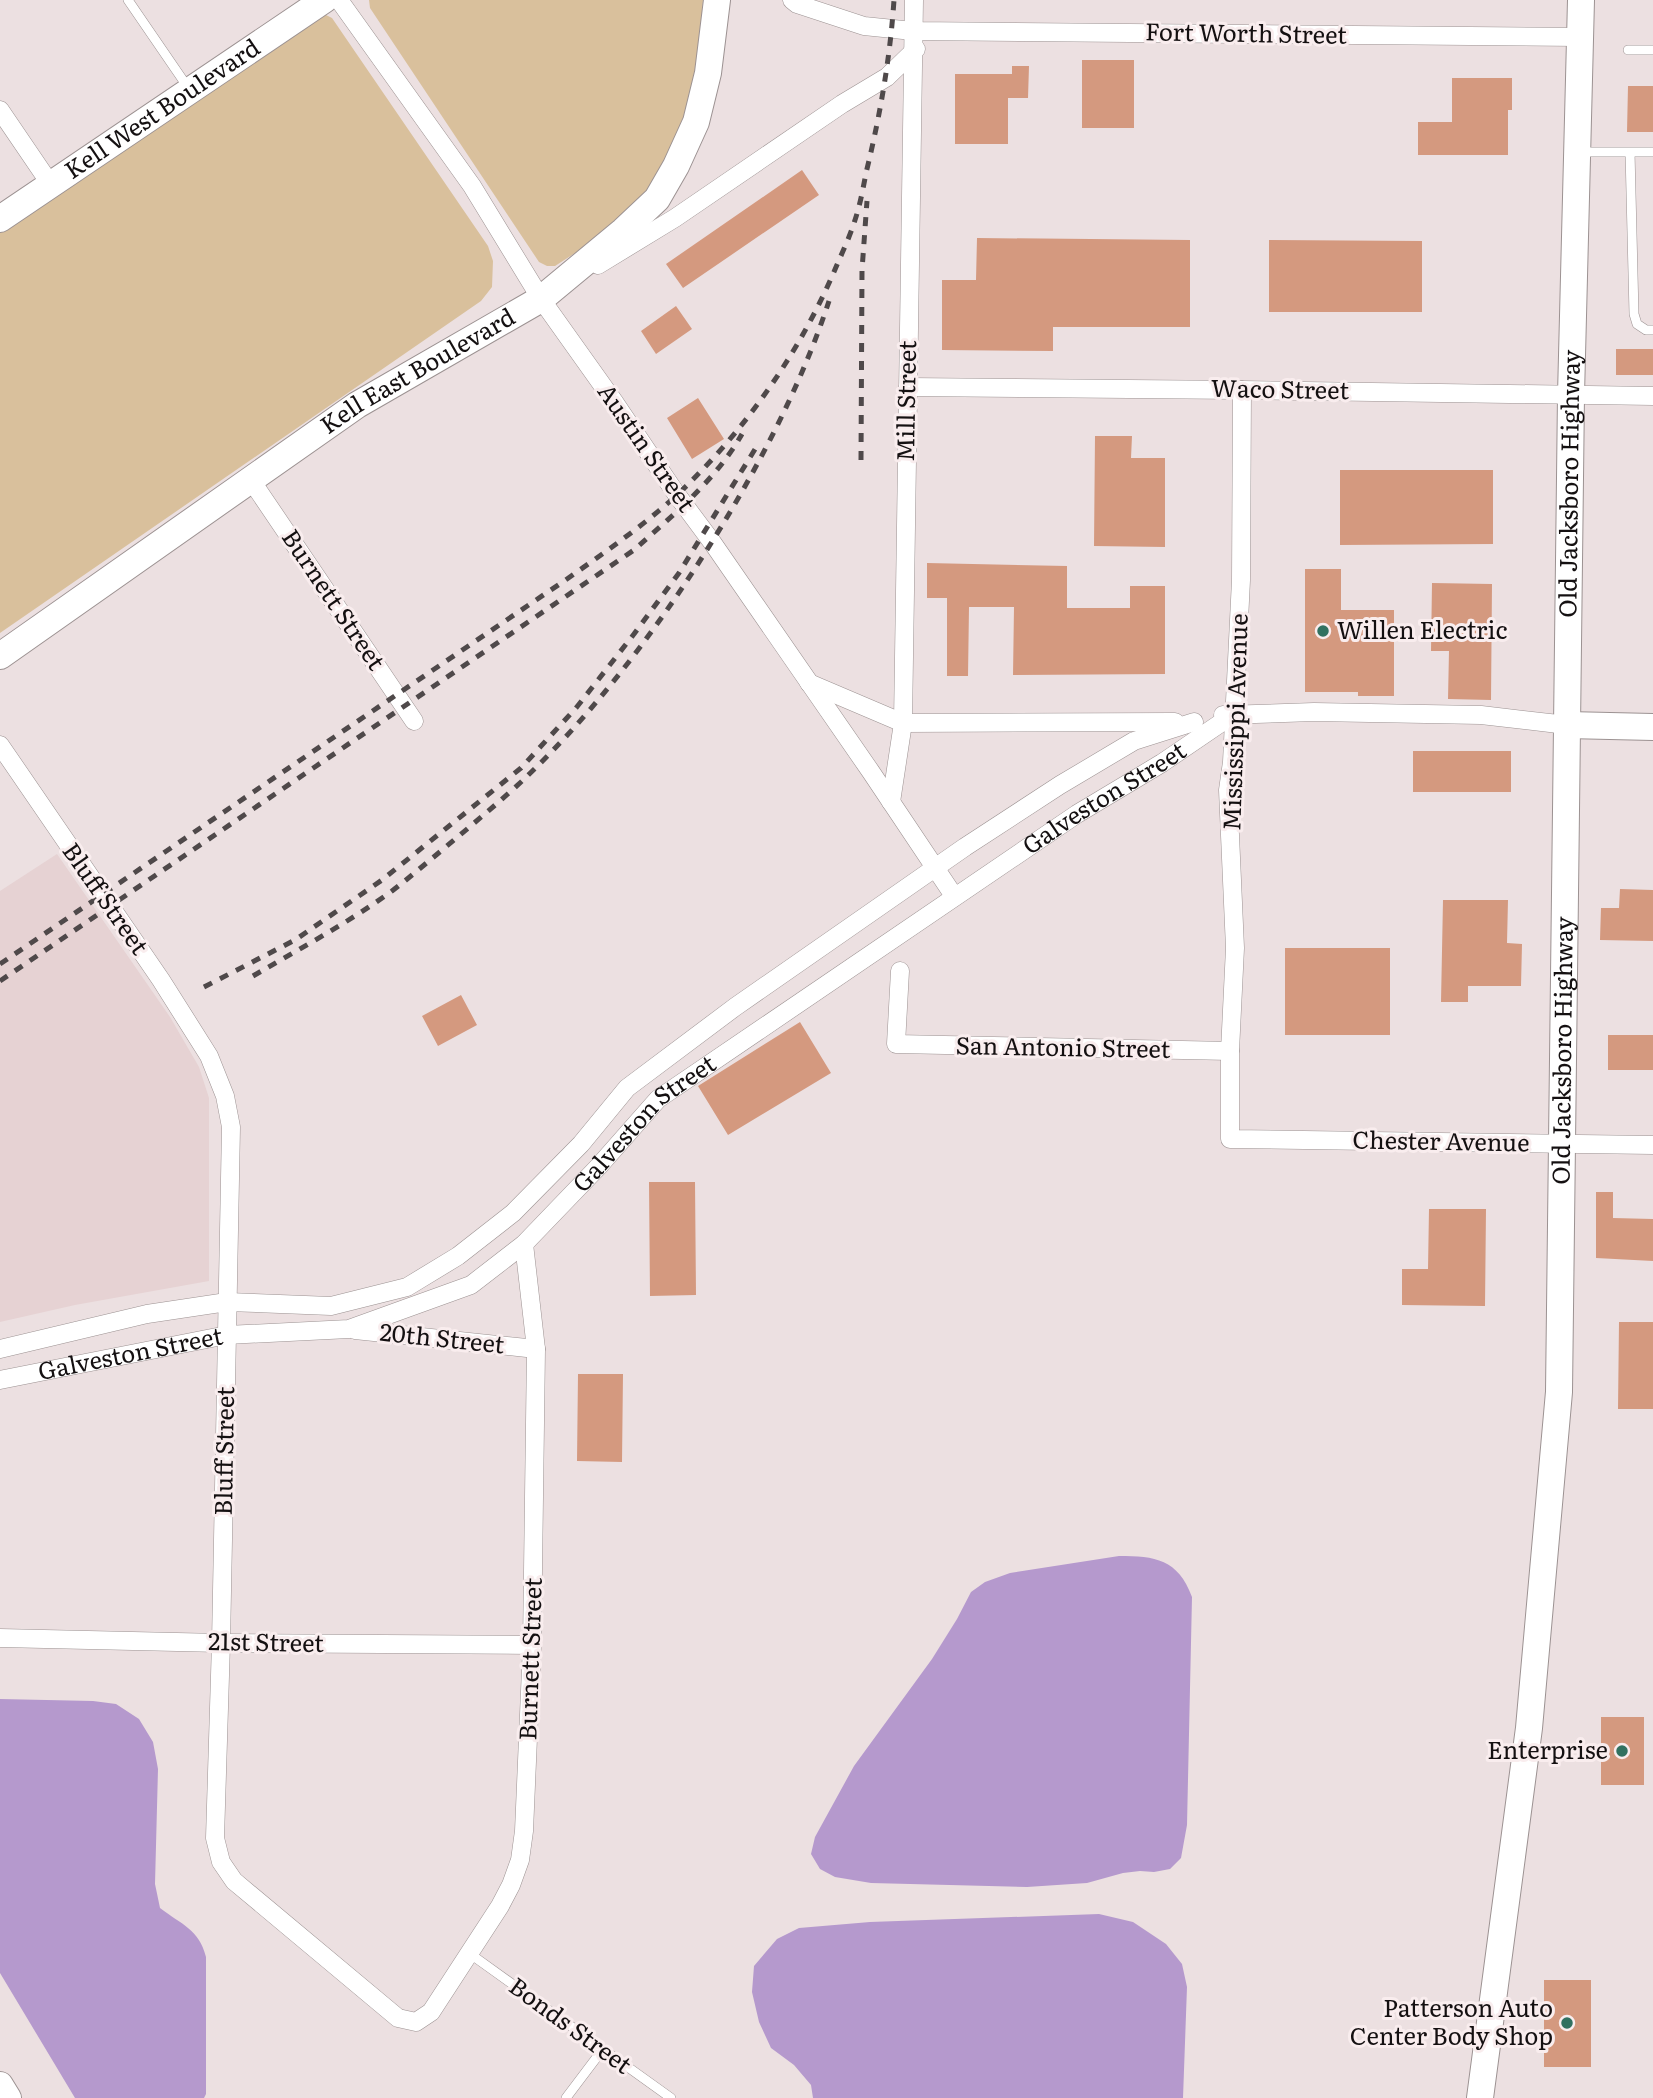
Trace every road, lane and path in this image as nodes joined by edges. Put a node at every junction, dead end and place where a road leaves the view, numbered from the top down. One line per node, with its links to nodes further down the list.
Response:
1 (128, 0): 14 (lane)
2 (324, 0): 14 (main road, Kell West Boulevard)
3 (339, 0): 21 (street, Austin Street)
4 (717, 0): 21 (main road, Kell East Boulevard)
5 (792, 0): 8 (street, Fort Worth Street)
6 (914, 0): 8 (street, Mill Street)
7 (1581, 0): 10 (main road, Old Jacksboro Highway)
8 (913, 31): 9 (street, Fort Worth Street); 13 (street, Mill Street)
9 (957, 31): 10 (street, Fort Worth Street); 13 (street)
10 (1580, 37): 16 (main road, Old Jacksboro Highway)
11 (1628, 50): 12 (lane)
12 (1653, 50)
13 (913, 52): 21 (street); 23 (street, Mill Street)
14 (190, 90): 19 (main road, Kell West Boulevard)
15 (0, 110): 19 (street)
16 (1578, 152): 17 (lane); 25 (main road, Old Jacksboro Highway)
17 (1630, 152): 18 (lane); 22 (lane)
18 (1653, 152)
19 (51, 185): 20 (main road, Kell West Boulevard)
20 (0, 219)
21 (541, 299): 27 (main road, Kell East Boulevard); 29 (street, Austin Street)
22 (1653, 330)
23 (908, 387): 24 (street, Waco Street); 33 (street, Mill Street)
24 (1242, 390): 25 (street, Waco Street); 30 (street, Mississippi Avenue)
25 (1572, 395): 26 (street, Waco Street); 34 (main road, Old Jacksboro Highway)
26 (1653, 396)
27 (251, 480): 28 (main road, Kell East Boulevard); 31 (street, Burnett Street)
28 (0, 656)
29 (809, 683): 33 (street, Galveston Street); 37 (street, Austin Street)
30 (1234, 714): 32 (street, Galveston Street); 34 (street, Galveston Street); 39 (street, Galveston Street); 41 (street, Mississippi Avenue)
31 (414, 721)
32 (1194, 722): 33 (street, Galveston Street); 38 (street, Galveston Street)
33 (903, 723): 37 (street, Mill Street)
34 (1567, 725): 35 (main road, Galveston Street); 43 (main road, Old Jacksboro Highway)
35 (1653, 727)
36 (0, 745): 46 (street, Bluff Street)
37 (891, 802): 38 (street, Austin Street)
38 (934, 868): 39 (street, Austin Street); 46 (street, Galveston Street)
39 (954, 896): 45 (street, Galveston Street)
40 (900, 971): 41 (street, San Antonio Street)
41 (1230, 1051): 42 (street, Mississippi Avenue)
42 (1230, 1139): 43 (street, Chester Avenue)
43 (1562, 1144): 44 (street, Chester Avenue); 62 (main road, Old Jacksboro Highway)
44 (1653, 1146)
45 (524, 1244): 47 (street, Galveston Street); 50 (street, Burnett Street)
46 (227, 1302): 48 (street, Bluff Street); 49 (street, Galveston Street)
47 (349, 1329): 48 (street, Galveston Street); 50 (street, 20th Street)
48 (226, 1335): 51 (street, Galveston Street); 53 (street, Bluff Street)
49 (0, 1349)
50 (536, 1349): 54 (street, Burnett Street)
51 (0, 1380)
52 (0, 1638): 53 (street, 21st Street)
53 (221, 1643): 54 (street, 21st Street); 56 (street, Bluff Street)
54 (533, 1645): 55 (street, Burnett Street)
55 (469, 1953): 56 (street, Burnett Street); 57 (lane, Bonds Street)
56 (398, 2018)
57 (603, 2049): 60 (lane); 61 (lane, Bonds Street)
58 (0, 2085): 59 (main road)
59 (8, 2098)
60 (566, 2098)
61 (671, 2098)
62 (1480, 2098)

